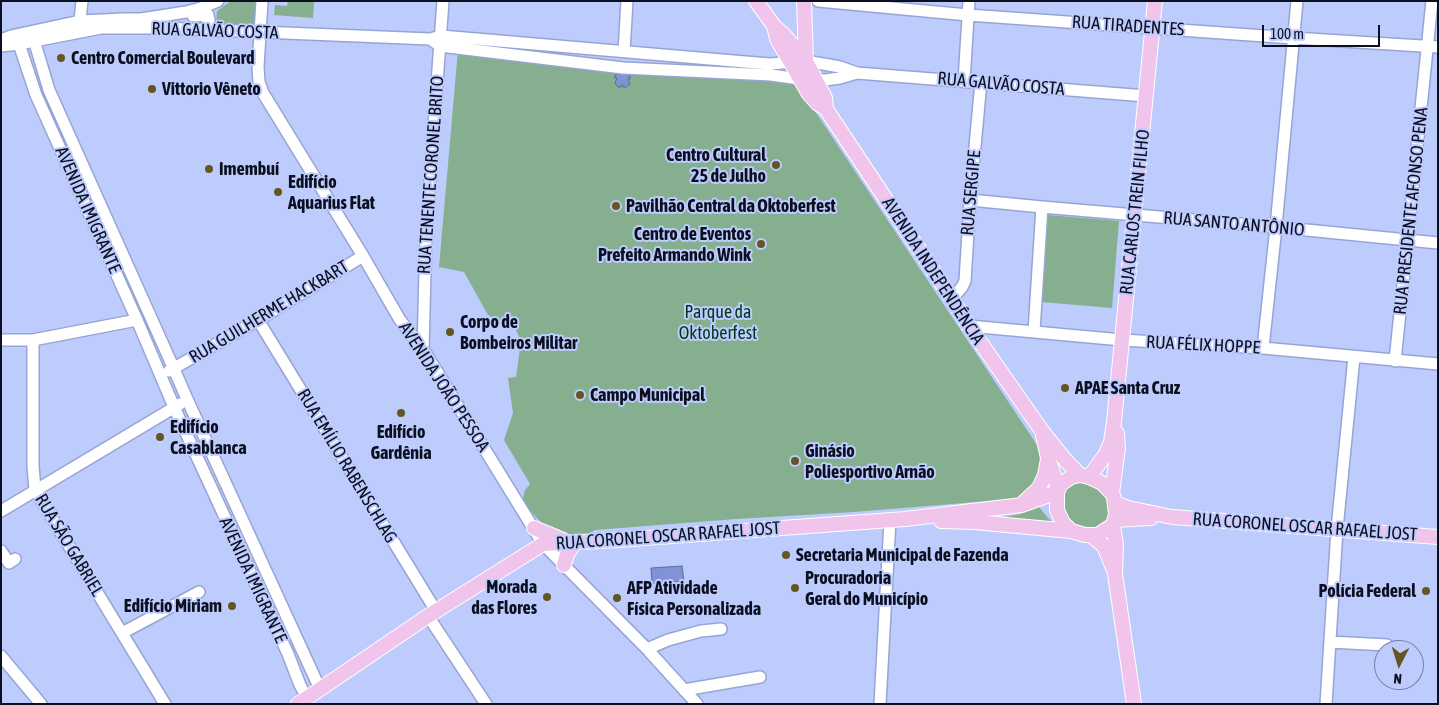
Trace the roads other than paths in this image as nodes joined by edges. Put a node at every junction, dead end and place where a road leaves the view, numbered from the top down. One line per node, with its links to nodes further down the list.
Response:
1 (82, 1): 15 (street)
2 (262, 1): 19 (street, AVENIDA JOÃO PESSOA)
3 (443, 1): 24 (street, RUA TENENTE CORONEL BRITO)
4 (627, 1): 27 (street)
5 (756, 1): 16 (main road, AVENIDA INDEPENDÊNCIA)
6 (804, 1): 28 (main road)
7 (818, 1): 13 (street, RUA TIRADENTES)
8 (969, 1): 13 (street)
9 (1155, 1): 17 (main road, RUA CARLOS TREIN FILHO)
10 (1297, 1): 20 (street)
11 (1432, 1): 26 (street, RUA PRESIDENTE AFONSO PENA)
12 (216, 3): 14 (street, RUA GALVÃO COSTA); 18 (street)
13 (968, 15): 17 (street, RUA TIRADENTES); 34 (street)
14 (141, 19): 15 (street, RUA GALVÃO COSTA); 18 (street)
15 (80, 22): 21 (street, RUA GALVÃO COSTA)
16 (774, 26): 28 (main road, AVENIDA INDEPENDÊNCIA); 29 (main road, AVENIDA INDEPENDÊNCIA)
17 (1152, 28): 20 (street, RUA TIRADENTES); 36 (main road, RUA CARLOS TREIN FILHO)
18 (208, 30): 19 (street, RUA GALVÃO COSTA); 23 (street, RUA GALVÃO COSTA)
19 (261, 32): 24 (street, RUA GALVÃO COSTA); 44 (street, AVENIDA JOÃO PESSOA)
20 (1293, 38): 26 (street, RUA TIRADENTES); 41 (street)
21 (19, 39): 22 (street, RUA GALVÃO COSTA); 23 (street, RUA GALVÃO COSTA); 25 (street, RUA GALVÃO COSTA); 47 (street, AVENIDA IMIGRANTE)
22 (1, 40)
23 (34, 40): 60 (street, AVENIDA IMIGRANTE)
24 (437, 40): 27 (street, RUA GALVÃO COSTA); 30 (street, RUA GALVÃO COSTA); 46 (street, RUA TENENTE CORONEL BRITO)
25 (1, 46)
26 (1433, 46): 42 (street, RUA PRESIDENTE AFONSO PENA)
27 (624, 51): 29 (street, RUA GALVÃO COSTA); 30 (street)
28 (806, 61): 29 (street, RUA GALVÃO COSTA); 31 (street, RUA GALVÃO COSTA); 33 (main road, AVENIDA INDEPENDÊNCIA)
29 (791, 62): 32 (main road, AVENIDA INDEPENDÊNCIA)
30 (623, 68): 32 (street, RUA GALVÃO COSTA)
31 (857, 73): 33 (street, RUA GALVÃO COSTA); 34 (street, RUA GALVÃO COSTA)
32 (800, 79): 33 (street, RUA GALVÃO COSTA); 37 (main road, AVENIDA INDEPENDÊNCIA)
33 (816, 79): 37 (main road, AVENIDA INDEPENDÊNCIA)
34 (964, 81): 35 (street, RUA GALVÃO COSTA)
35 (981, 82): 36 (street, RUA GALVÃO COSTA); 38 (street, RUA SERGIPE)
36 (1146, 96): 40 (main road, RUA CARLOS TREIN FILHO)
37 (826, 109): 45 (main road, AVENIDA INDEPENDÊNCIA)
38 (970, 200): 39 (street, RUA SANTO ANTÔNIO); 45 (street, RUA SERGIPE)
39 (1042, 208): 40 (street, RUA SANTO ANTÔNIO); 51 (street)
40 (1134, 216): 41 (street, RUA SANTO ANTÔNIO); 54 (main road, RUA CARLOS TREIN FILHO)
41 (1276, 227): 42 (street, RUA SANTO ANTÔNIO); 55 (street)
42 (1409, 240): 43 (street, RUA SANTO ANTÔNIO); 58 (street, RUA PRESIDENTE AFONSO PENA)
43 (1438, 243)
44 (363, 256): 48 (street, RUA GUILHERME HACKBART); 49 (street, AVENIDA JOÃO PESSOA)
45 (952, 299): 50 (main road, AVENIDA INDEPENDÊNCIA)
46 (423, 308): 49 (street); 56 (street, RUA TENENTE CORONEL BRITO)
47 (137, 320): 53 (street); 61 (street, AVENIDA IMIGRANTE)
48 (258, 320): 60 (street, RUA GUILHERME HACKBART); 90 (street, RUA EMÍLIO RABENSCHLAG)
49 (400, 320): 56 (street, AVENIDA JOÃO PESSOA)
50 (968, 326): 51 (street, RUA FÉLIX HOPPE); 65 (main road, AVENIDA INDEPENDÊNCIA)
51 (1034, 332): 54 (street, RUA FÉLIX HOPPE)
52 (1, 340): 53 (street)
53 (33, 340): 68 (street, RUA SÃO GABRIEL)
54 (1122, 340): 55 (street, RUA FÉLIX HOPPE); 64 (main road, RUA CARLOS TREIN FILHO)
55 (1263, 348): 57 (street, RUA FÉLIX HOPPE)
56 (423, 349): 77 (street, AVENIDA JOÃO PESSOA)
57 (1354, 357): 58 (street, RUA FÉLIX HOPPE); 78 (street)
58 (1395, 361): 59 (street, RUA FÉLIX HOPPE)
59 (1438, 364)
60 (174, 369): 61 (street); 62 (street, AVENIDA IMIGRANTE)
61 (161, 375): 63 (street, AVENIDA IMIGRANTE)
62 (186, 399): 63 (street); 95 (street, AVENIDA IMIGRANTE)
63 (174, 407): 68 (street); 97 (street, AVENIDA IMIGRANTE)
64 (1114, 422): 67 (main road, RUA CARLOS TREIN FILHO); 70 (main road, RUA CARLOS TREIN FILHO)
65 (1042, 431): 66 (main road, AVENIDA INDEPENDÊNCIA); 67 (main road, AVENIDA INDEPENDÊNCIA)
66 (1048, 458): 69 (main road, AVENIDA INDEPENDÊNCIA); 71 (main road)
67 (1084, 476): 69 (main road); 70 (main road)
68 (35, 490): 72 (street); 92 (street, RUA SÃO GABRIEL)
69 (1058, 490): 71 (main road, RUA CORONEL OSCAR RAFAEL JOST); 79 (main road)
70 (1114, 498): 74 (main road, RUA CORONEL OSCAR RAFAEL JOST); 76 (main road)
71 (1022, 505): 73 (main road, RUA CORONEL OSCAR RAFAEL JOST)
72 (1, 511)
73 (975, 516): 75 (main road, RUA CORONEL OSCAR RAFAEL JOST); 79 (main road, RUA CORONEL OSCAR RAFAEL JOST)
74 (1172, 517): 76 (main road, RUA CORONEL OSCAR RAFAEL JOST); 78 (main road, RUA CORONEL OSCAR RAFAEL JOST)
75 (890, 520): 82 (main road, RUA CORONEL OSCAR RAFAEL JOST); 107 (street)
76 (1114, 522): 80 (main road); 88 (main road)
77 (533, 526): 82 (main road); 83 (street, AVENIDA JOÃO PESSOA); 85 (main road)
78 (1337, 529): 81 (main road, RUA CORONEL OSCAR RAFAEL JOST); 93 (street)
79 (1071, 531): 80 (main road)
80 (1092, 536): 88 (main road)
81 (1438, 537)
82 (573, 542): 83 (main road, RUA CORONEL OSCAR RAFAEL JOST); 87 (main road)
83 (544, 544): 85 (main road, RUA CORONEL OSCAR RAFAEL JOST); 87 (street, AVENIDA JOÃO PESSOA)
84 (1, 551): 86 (street)
85 (526, 554): 90 (main road, RUA CORONEL OSCAR RAFAEL JOST)
86 (15, 559)
87 (564, 565): 96 (street, AVENIDA JOÃO PESSOA)
88 (1115, 574): 108 (main road)
89 (199, 592): 92 (street)
90 (432, 613): 100 (main road, RUA CORONEL OSCAR RAFAEL JOST); 105 (street, RUA EMÍLIO RABENSCHLAG)
91 (721, 629): 96 (street)
92 (122, 633): 104 (street, RUA SÃO GABRIEL)
93 (1330, 642): 94 (street); 109 (street)
94 (1374, 644)
95 (301, 648): 97 (street); 100 (street, AVENIDA IMIGRANTE)
96 (647, 649): 101 (street, AVENIDA JOÃO PESSOA)
97 (288, 654): 102 (street, AVENIDA IMIGRANTE)
98 (1, 656): 103 (street)
99 (760, 677): 101 (street)
100 (320, 689): 102 (main road, RUA CORONEL OSCAR RAFAEL JOST)
101 (684, 690): 106 (street, AVENIDA JOÃO PESSOA)
102 (302, 701)
103 (41, 704)
104 (165, 704)
105 (486, 704)
106 (697, 704)
107 (880, 704)
108 (1134, 704)
109 (1326, 704)

